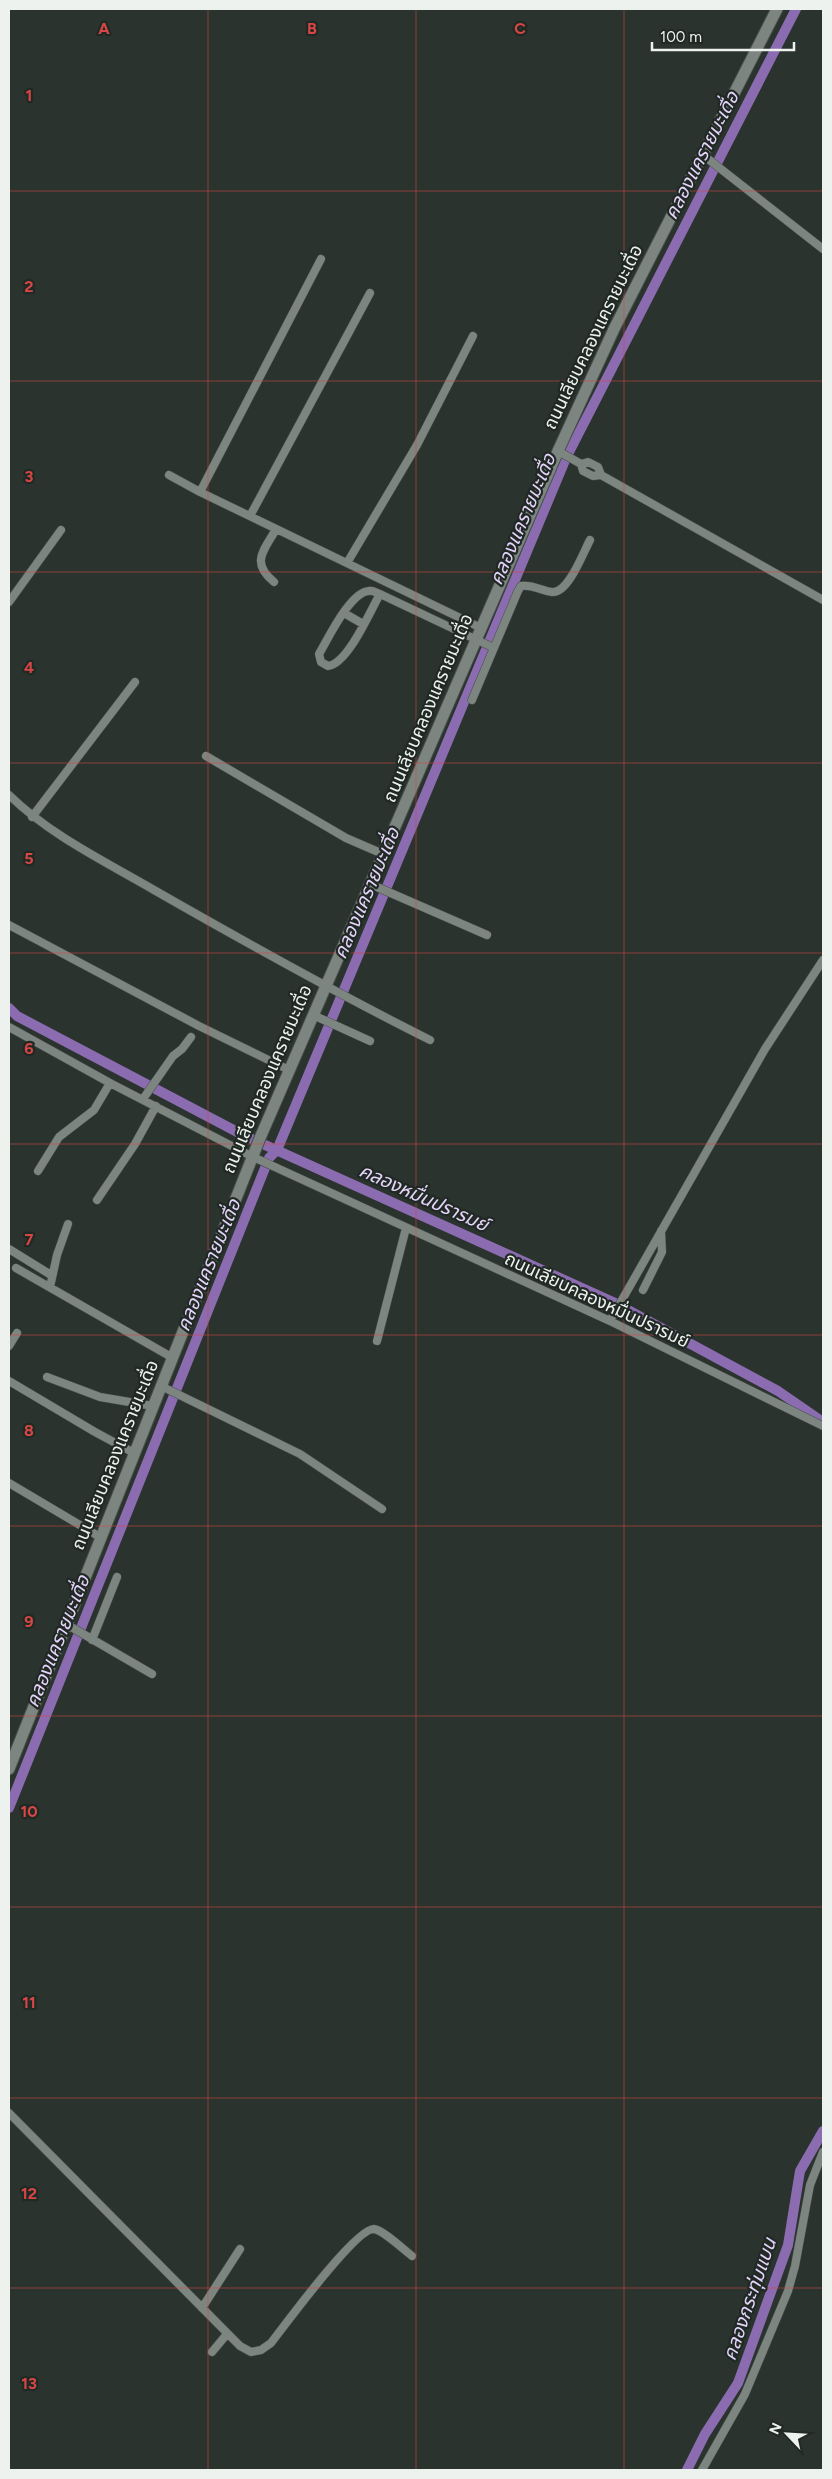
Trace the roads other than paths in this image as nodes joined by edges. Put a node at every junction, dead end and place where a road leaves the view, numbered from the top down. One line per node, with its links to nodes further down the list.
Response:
1 (777, 9): 2 (street, ถนนเลียบคลองแครายมะเดื่อ)
2 (708, 158): 3 (street); 7 (street, ถนนเลียบคลองแครายมะเดื่อ)
3 (823, 249)
4 (321, 259): 9 (street)
5 (370, 293): 10 (street)
6 (472, 336): 14 (street)
7 (563, 454): 17 (street); 21 (street, ถนนเลียบคลองแครายมะเดื่อ)
8 (169, 475): 9 (street)
9 (200, 492): 10 (street)
10 (250, 516): 11 (street)
11 (276, 529): 14 (street); 15 (street)
12 (62, 530): 18 (street)
13 (590, 540): 23 (street)
14 (347, 563): 21 (street)
15 (274, 582)
16 (380, 594): 19 (street); 20 (street); 22 (street)
17 (823, 600)
18 (9, 602)
19 (344, 613): 20 (street); 20 (street)
20 (363, 624)
21 (481, 628): 22 (street, ถนนเลียบคลองแครายมะเดื่อ)
22 (481, 642): 23 (street); 29 (street, ถนนเลียบคลองแครายมะเดื่อ)
23 (494, 648): 25 (street)
24 (134, 682): 28 (street)
25 (472, 700)
26 (206, 756): 29 (street)
27 (9, 795): 28 (street)
28 (32, 817): 34 (street)
29 (383, 854): 30 (street, ถนนเลียบคลองแครายมะเดื่อ)
30 (374, 886): 32 (street); 34 (street, ถนนเลียบคลองแครายมะเดื่อ)
31 (9, 925): 40 (street)
32 (487, 935)
33 (823, 960): 49 (street)
34 (334, 991): 35 (street, ถนนเลียบคลองแครายมะเดื่อ); 38 (street)
35 (321, 1019): 39 (street); 40 (street, ถนนเลียบคลองแครายมะเดื่อ)
36 (9, 1027): 41 (street, ถนนเลียบคลองหมื่นปรารมย์)
37 (191, 1037): 42 (street)
38 (430, 1040)
39 (370, 1041)
40 (289, 1070): 44 (street, ถนนเลียบคลองแครายมะเดื่อ)
41 (110, 1083): 42 (street, ถนนเลียบคลองหมื่นปรารมย์); 45 (street)
42 (143, 1099): 43 (street, ถนนเลียบคลองหมื่นปรารมย์)
43 (156, 1106): 44 (street, ถนนเลียบคลองหมื่นปรารมย์); 46 (street)
44 (258, 1151): 48 (street, ถนนเลียบคลองหมื่นปรารมย์); 59 (street, ถนนเลียบคลองแครายมะเดื่อ)
45 (38, 1171)
46 (97, 1200)
47 (68, 1224): 52 (street)
48 (406, 1228): 55 (street, ถนนเลียบคลองหมื่นปรารมย์); 57 (street)
49 (661, 1231): 54 (street); 55 (street)
50 (9, 1249): 52 (street)
51 (16, 1268): 53 (street)
52 (51, 1276): 53 (street)
53 (50, 1287): 59 (street)
54 (643, 1290)
55 (610, 1321): 64 (street, ถนนเลียบคลองหมื่นปรารมย์)
56 (17, 1333): 58 (street)
57 (377, 1342)
58 (9, 1346)
59 (173, 1358): 62 (street, ถนนเลียบคลองแครายมะเดื่อ)
60 (47, 1377): 63 (street)
61 (9, 1381): 65 (street)
62 (166, 1388): 63 (street, ถนนเลียบคลองแครายมะเดื่อ); 67 (street)
63 (153, 1406): 65 (street, ถนนเลียบคลองแครายมะเดื่อ)
64 (823, 1426)
65 (134, 1453): 68 (street, ถนนเลียบคลองแครายมะเดื่อ)
66 (9, 1483): 68 (street)
67 (382, 1509)
68 (100, 1537): 70 (street, ถนนเลียบคลองแครายมะเดื่อ)
69 (117, 1577): 71 (street)
70 (66, 1624): 71 (street); 73 (street, ถนนเลียบคลองแครายมะเดื่อ)
71 (92, 1640): 72 (street)
72 (152, 1674)
73 (9, 1769)
74 (9, 2113): 78 (street)
75 (823, 2152): 81 (street)
76 (240, 2249): 78 (street)
77 (412, 2256): 79 (street)
78 (202, 2308): 79 (street)
79 (227, 2334): 80 (street)
80 (212, 2352)
81 (702, 2470)

